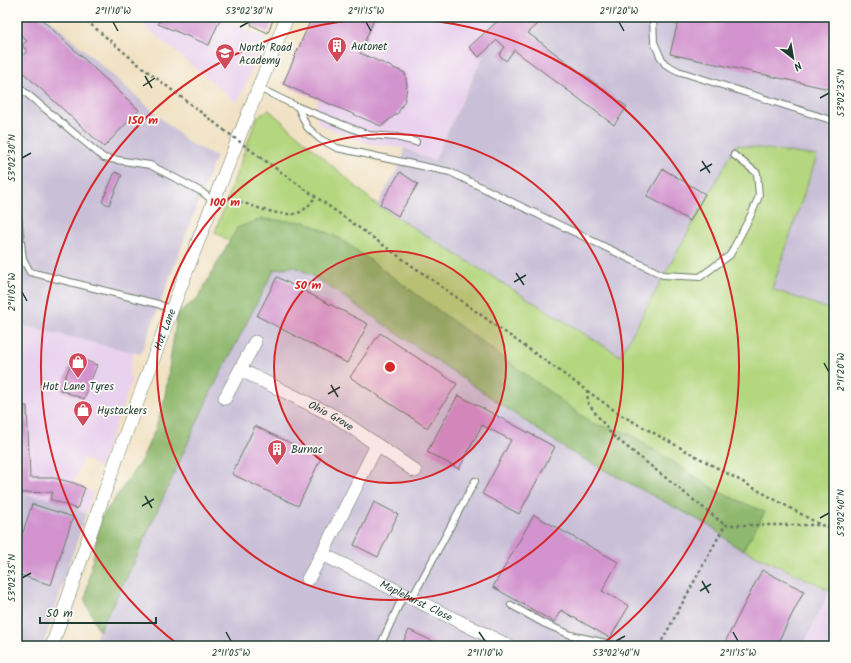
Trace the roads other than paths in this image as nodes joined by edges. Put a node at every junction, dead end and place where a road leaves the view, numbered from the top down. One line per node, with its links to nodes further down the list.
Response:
1 (287, 17): 4 (street, Hot Lane)
2 (652, 17): 6 (lane)
3 (17, 88): 9 (lane)
4 (259, 88): 5 (lane); 9 (street, Hot Lane)
5 (298, 107): 7 (lane); 8 (lane)
6 (834, 121)
7 (416, 142)
8 (734, 155)
9 (215, 197): 11 (street, Hot Lane)
10 (17, 208): 11 (lane)
11 (172, 310): 22 (street, Hot Lane)
12 (255, 342): 13 (street)
13 (241, 370): 14 (street); 15 (street, Ohio Grove)
14 (225, 398)
15 (377, 445): 16 (street, Ohio Grove); 18 (street)
16 (415, 471)
17 (475, 481): 20 (lane)
18 (322, 554): 19 (street); 20 (street, Maplehurst Close)
19 (308, 579)
20 (408, 596): 23 (lane); 24 (street, Maplehurst Close)
21 (511, 604): 25 (lane)
22 (52, 646)
23 (380, 646)
24 (510, 646)
25 (619, 646)

